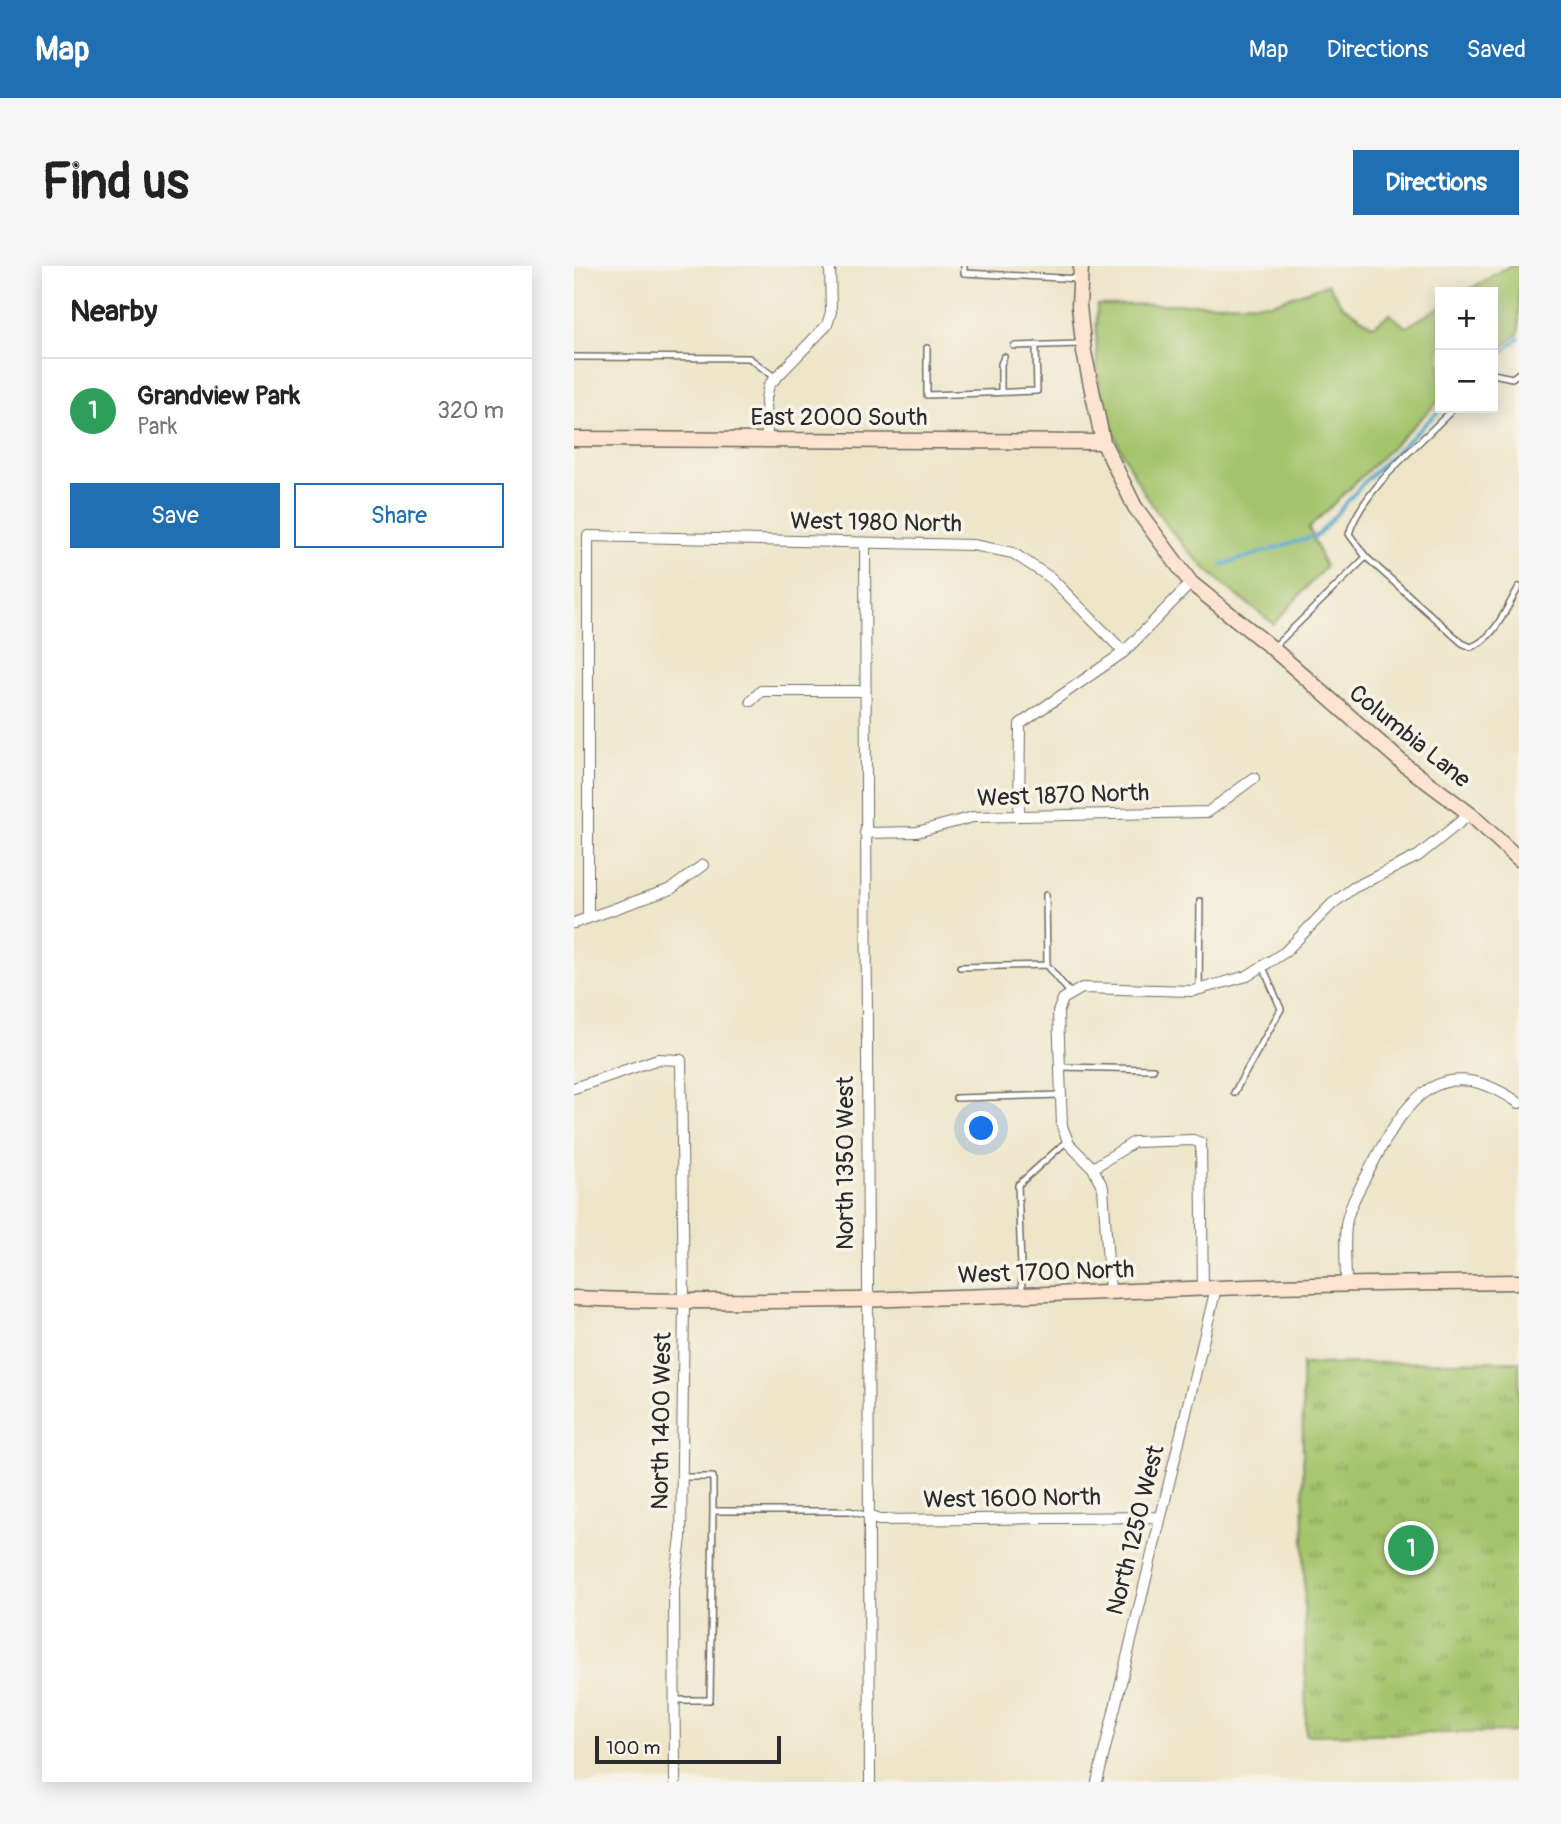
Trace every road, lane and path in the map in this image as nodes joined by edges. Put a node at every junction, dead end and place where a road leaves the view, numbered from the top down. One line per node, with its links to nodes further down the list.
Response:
1 (964, 266): 5 (lane)
2 (999, 266): 5 (lane)
3 (830, 268): 14 (street)
4 (1080, 273): 5 (lane); 6 (street, Columbia Lane)
5 (999, 274)
6 (1083, 344): 7 (lane); 19 (street, Columbia Lane)
7 (1036, 345): 8 (lane); 15 (lane)
8 (1014, 346)
9 (927, 348): 15 (lane)
10 (574, 357): 14 (lane)
11 (1004, 357): 15 (lane)
12 (1519, 373): 13 (lane)
13 (1498, 375)
14 (776, 378): 18 (street)
15 (1001, 392)
16 (1449, 413): 21 (lane)
17 (574, 439): 18 (street, East 2000 South)
18 (766, 440): 19 (street, East 2000 South)
19 (1103, 442): 22 (street, Columbia Lane)
20 (865, 544): 25 (street, West 1980 North); 27 (street, West 1980 North); 28 (street, North 1350 West)
21 (1366, 557): 23 (lane); 26 (lane)
22 (1191, 583): 26 (street, Columbia Lane); 27 (street)
23 (1519, 587)
24 (574, 600): 25 (street)
25 (587, 600): 38 (street)
26 (1272, 648): 31 (street, Columbia Lane)
27 (1124, 652): 32 (street)
28 (865, 691): 29 (street); 33 (street, North 1350 West)
29 (751, 701)
30 (1254, 778): 32 (street, West 1870 North)
31 (1470, 814): 34 (street, Columbia Lane); 42 (street)
32 (1019, 816): 33 (street, West 1870 North)
33 (865, 833): 60 (street, North 1350 West)
34 (1519, 859)
35 (703, 865): 38 (street)
36 (1046, 895): 40 (lane)
37 (1200, 901): 43 (lane)
38 (588, 917): 39 (street)
39 (574, 923)
40 (1047, 965): 41 (lane); 44 (lane)
41 (960, 967)
42 (1264, 968): 43 (street); 48 (lane)
43 (1199, 990): 44 (street)
44 (1070, 993): 45 (street)
45 (1060, 1067): 46 (lane); 49 (street)
46 (1153, 1069)
47 (574, 1088): 61 (street, North 1400 West)
48 (1234, 1093)
49 (1061, 1095): 50 (lane); 52 (street)
50 (956, 1098)
51 (1519, 1103): 55 (street)
52 (1068, 1140): 53 (street); 58 (lane)
53 (1093, 1168): 56 (street, North 1250 West); 57 (street)
54 (1519, 1282): 55 (street, West 1700 North)
55 (1346, 1284): 56 (street, West 1700 North)
56 (1210, 1288): 57 (street, West 1700 North); 65 (street, North 1250 West)
57 (1110, 1292): 58 (street, West 1700 North)
58 (1022, 1295): 60 (street, West 1700 North)
59 (574, 1298): 61 (street, West 1700 North)
60 (866, 1301): 61 (street, West 1700 North); 64 (street, North 1350 West)
61 (684, 1303): 62 (street, North 1400 West)
62 (682, 1477): 63 (lane); 66 (street, North 1400 West)
63 (713, 1511): 64 (lane); 66 (lane)
64 (868, 1516): 65 (street, West 1600 North); 68 (street, North 1350 West)
65 (1158, 1517): 69 (street, North 1250 West)
66 (674, 1700): 67 (street, North 1400 West)
67 (675, 1782)
68 (870, 1782)
69 (1097, 1782)

